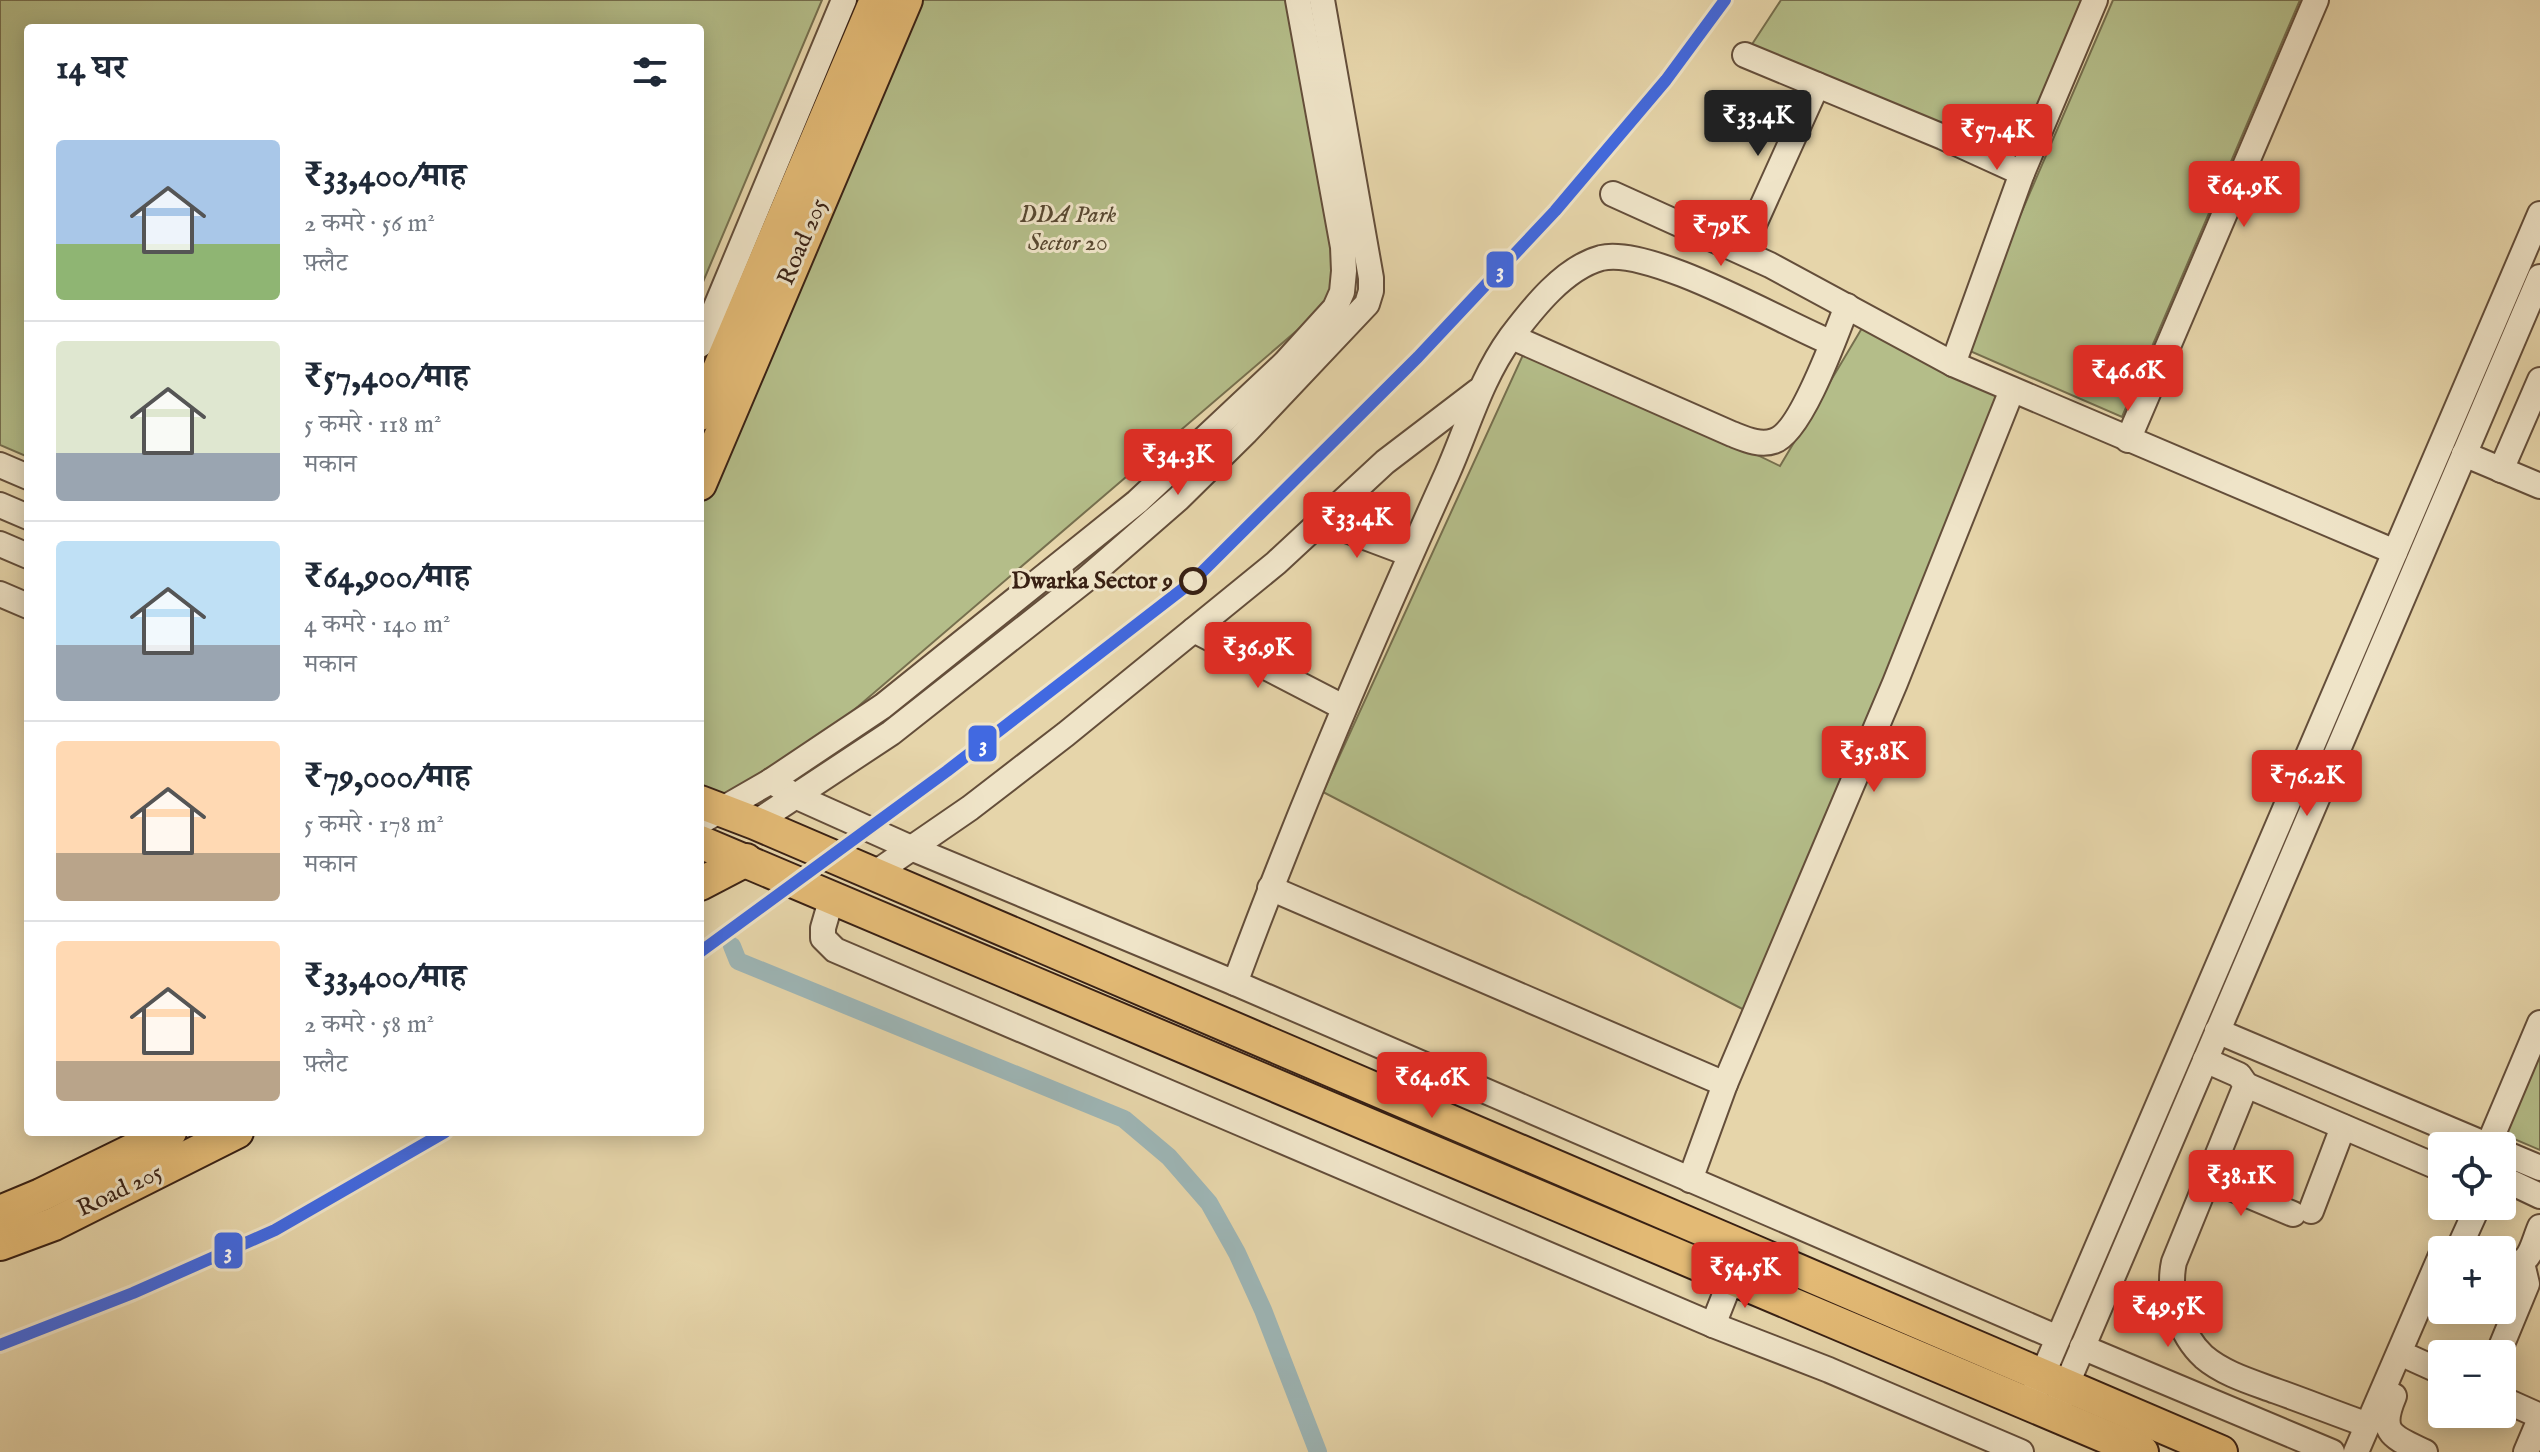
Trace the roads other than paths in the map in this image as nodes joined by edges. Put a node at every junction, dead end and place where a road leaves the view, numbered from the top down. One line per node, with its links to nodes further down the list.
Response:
1 (844, 0): 16 (street)
2 (876, 0): 23 (main road, Road 205)
3 (906, 0): 29 (main road, Road 205)
4 (1298, 0): 42 (street)
5 (1322, 0): 43 (street)
6 (2095, 0): 10 (street)
7 (2316, 0): 24 (street)
8 (1745, 55): 9 (street)
9 (1817, 85): 10 (street); 13 (street)
10 (2022, 173): 19 (street)
11 (1613, 194): 13 (street)
12 (2540, 214): 35 (street)
13 (1742, 251): 15 (street)
14 (2540, 277): 25 (street)
15 (1847, 306): 18 (street); 19 (street)
16 (704, 335)
17 (1512, 337): 18 (street); 18 (street); 21 (street)
18 (1832, 343)
19 (1953, 364): 22 (street)
20 (2540, 380): 27 (street)
21 (1480, 389): 33 (street); 37 (street)
22 (2012, 390): 24 (street); 57 (street)
23 (704, 405)
24 (2128, 440): 35 (street)
25 (2464, 454): 27 (street); 55 (street)
26 (0, 465): 28 (street)
27 (2501, 470): 30 (street)
28 (24, 475)
29 (704, 475)
30 (2540, 486)
31 (0, 505): 32 (street)
32 (24, 515)
33 (1322, 521): 37 (street); 40 (street)
34 (0, 544): 36 (street)
35 (2395, 552): 81 (street)
36 (24, 554)
37 (1410, 554): 41 (street)
38 (0, 594): 39 (street)
39 (24, 604)
40 (1194, 630): 41 (street); 47 (street)
41 (1343, 707): 51 (street)
42 (771, 781): 43 (street); 44 (street)
43 (795, 796): 45 (street); 47 (street)
44 (706, 811): 45 (main road)
45 (755, 823): 49 (main road)
46 (704, 844): 48 (main road)
47 (911, 848): 49 (street); 53 (street)
48 (746, 860): 50 (main road); 52 (main road)
49 (874, 874): 60 (main road)
50 (704, 882)
51 (1270, 888): 53 (street); 57 (street)
52 (832, 897): 77 (main road); 80 (street)
53 (1235, 983): 59 (street)
54 (2540, 1023): 63 (street)
55 (2217, 1031): 56 (street); 62 (street)
56 (2205, 1060): 58 (street); 83 (street)
57 (1725, 1084): 70 (street)
58 (2246, 1085): 61 (street); 69 (street)
59 (1470, 1086): 60 (street); 70 (street)
60 (1457, 1125): 88 (main road)
61 (2349, 1129): 67 (street); 69 (street)
62 (2456, 1132)
63 (2495, 1132)
64 (162, 1136): 73 (main road, Road 205)
65 (229, 1136): 75 (main road, Road 205)
66 (2516, 1158): 68 (street)
67 (2428, 1163)
68 (2540, 1168)
69 (2207, 1178): 84 (street)
70 (1690, 1180): 81 (street)
71 (2516, 1185): 72 (street)
72 (2540, 1196)
73 (0, 1212)
74 (2540, 1227): 76 (street)
75 (0, 1244)
76 (2523, 1274): 82 (street)
77 (1732, 1277): 80 (street); 88 (main road)
78 (2428, 1308): 91 (street)
79 (2428, 1319): 85 (street)
80 (1713, 1325): 92 (street)
81 (2058, 1338): 88 (street)
82 (2502, 1340)
83 (2082, 1347): 87 (street); 88 (street)
84 (2201, 1353): 87 (street); 91 (street)
85 (2411, 1358): 86 (street); 97 (street)
86 (2428, 1366)
87 (2183, 1389): 95 (street)
88 (2048, 1395): 93 (main road); 94 (main road)
89 (2516, 1406): 90 (street)
90 (2540, 1417): 98 (street)
91 (2368, 1425): 96 (street)
92 (2021, 1452)
93 (2142, 1452)
94 (2221, 1452)
95 (2332, 1452)
96 (2356, 1452)
97 (2425, 1452)
98 (2526, 1452)

